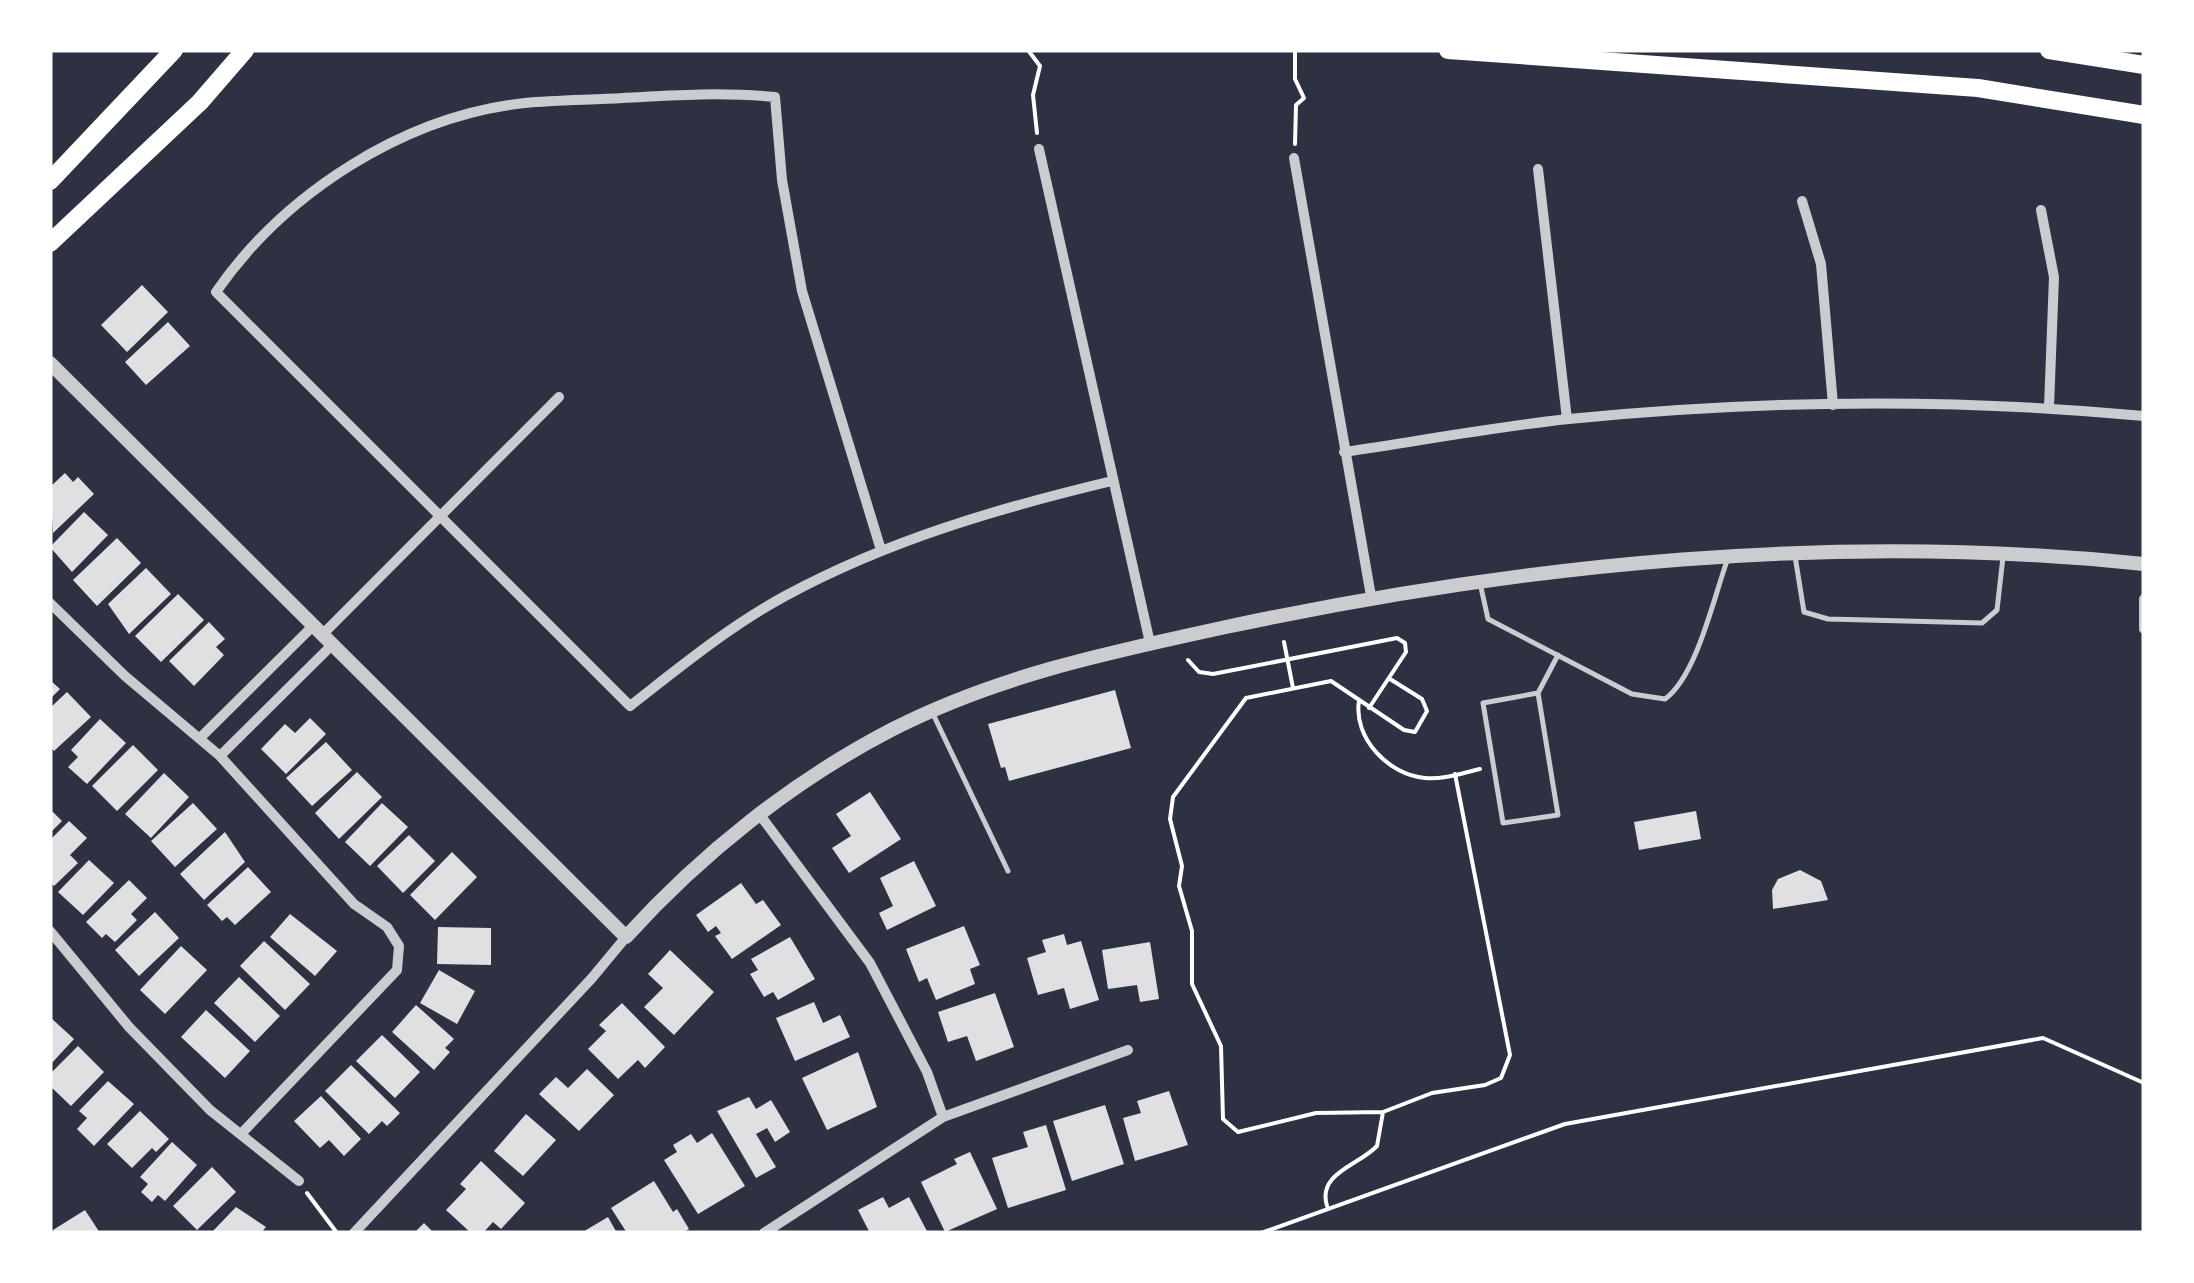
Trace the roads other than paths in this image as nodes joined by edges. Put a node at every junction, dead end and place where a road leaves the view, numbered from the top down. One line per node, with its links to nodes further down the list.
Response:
1 (174, 50): 10 (main road)
2 (245, 50): 13 (main road)
3 (1448, 50): 6 (main road)
4 (2049, 50): 5 (main road)
5 (2144, 65)
6 (2144, 115)
7 (1039, 149): 21 (street)
8 (1294, 158): 20 (street)
9 (1538, 169): 19 (street)
10 (50, 181)
11 (1802, 202): 16 (street)
12 (2040, 210): 17 (street)
13 (50, 243)
14 (50, 363): 33 (street)
15 (560, 397): 22 (street)
16 (1833, 405): 17 (street); 19 (street)
17 (2049, 407): 18 (street)
18 (2144, 416)
19 (1566, 420): 20 (street)
20 (1344, 452): 29 (street)
21 (1112, 481): 23 (street); 34 (street)
22 (441, 516): 23 (street); 23 (street); 33 (street)
23 (881, 550)
24 (1794, 553): 25 (street); 25 (lane); 26 (street)
25 (2004, 554): 27 (street)
26 (1728, 556): 28 (street); 35 (lane)
27 (2144, 564)
28 (1480, 580): 29 (street); 35 (lane)
29 (1372, 596): 34 (street)
30 (2144, 599): 32 (street)
31 (50, 603): 38 (street)
32 (2144, 629)
33 (323, 635): 38 (street); 39 (street); 43 (street)
34 (1150, 643): 37 (street)
35 (1558, 655): 36 (lane)
36 (1538, 693): 36 (lane)
37 (932, 711): 40 (street); 41 (lane)
38 (200, 738): 39 (street)
39 (220, 756): 46 (street)
40 (760, 815): 43 (street); 45 (street)
41 (1008, 872)
42 (50, 931): 46 (street)
43 (626, 936): 48 (street)
44 (1128, 1050): 45 (street)
45 (944, 1117): 49 (street)
46 (241, 1134): 47 (street)
47 (299, 1180)
48 (354, 1233)
49 (764, 1233)

